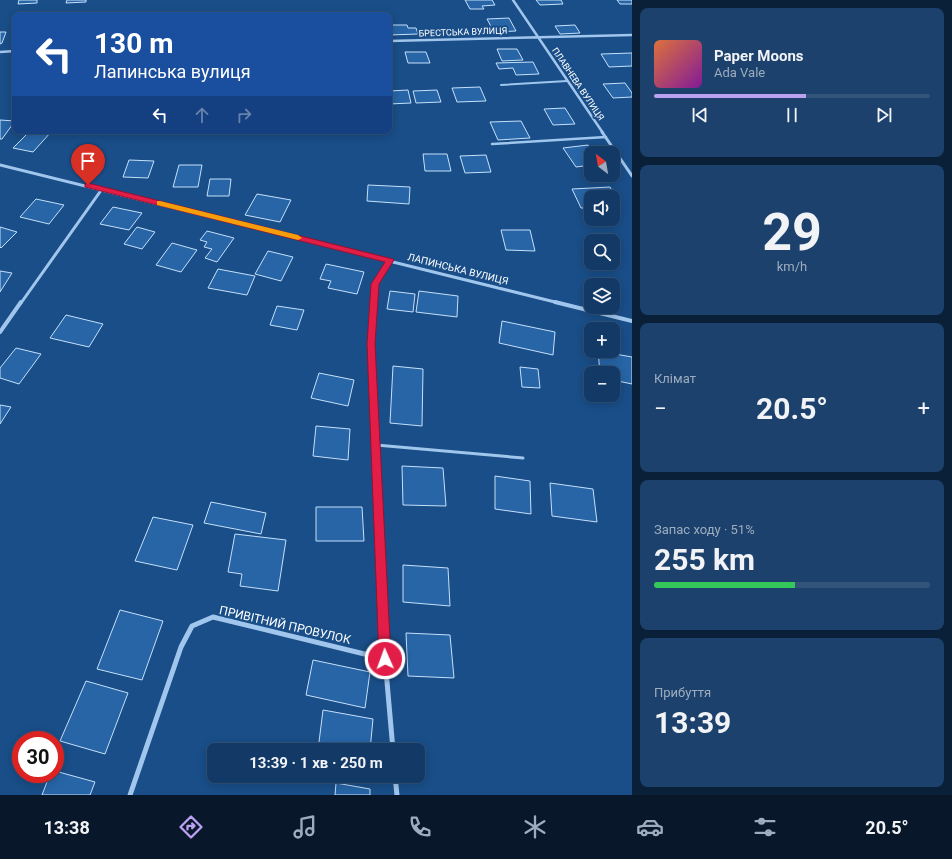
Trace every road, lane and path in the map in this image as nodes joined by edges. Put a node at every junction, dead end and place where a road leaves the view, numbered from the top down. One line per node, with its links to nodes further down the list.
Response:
1 (513, 0): 3 (street, ПЛАВНЕВА ВУЛИЦЯ)
2 (632, 35): 3 (street, БРЕСТСЬКА ВУЛИЦЯ)
3 (538, 37): 4 (street, БРЕСТСЬКА ВУЛИЦЯ); 7 (street, ПЛАВНЕВА ВУЛИЦЯ)
4 (392, 41)
5 (12, 51): 6 (street)
6 (0, 52)
7 (567, 81): 8 (lane); 9 (street, ПЛАВНЕВА ВУЛИЦЯ)
8 (501, 84)
9 (606, 137): 10 (lane); 12 (street, ПЛАВНЕВА ВУЛИЦЯ)
10 (492, 144)
11 (0, 165): 13 (street, ЛАПИНСЬКА ВУЛИЦЯ)
12 (632, 176)
13 (102, 189): 14 (street, ЛАПИНСЬКА ВУЛИЦЯ); 16 (street)
14 (390, 260): 15 (street, ЛАПИНСЬКА ВУЛИЦЯ); 17 (street)
15 (632, 321)
16 (0, 332)
17 (376, 445): 18 (lane); 19 (street)
18 (523, 458)
19 (385, 659): 20 (street); 22 (street, ПРИВІТНИЙ ПРОВУЛОК)
20 (392, 743)
21 (396, 783): 23 (street)
22 (130, 795)
23 (397, 795)

